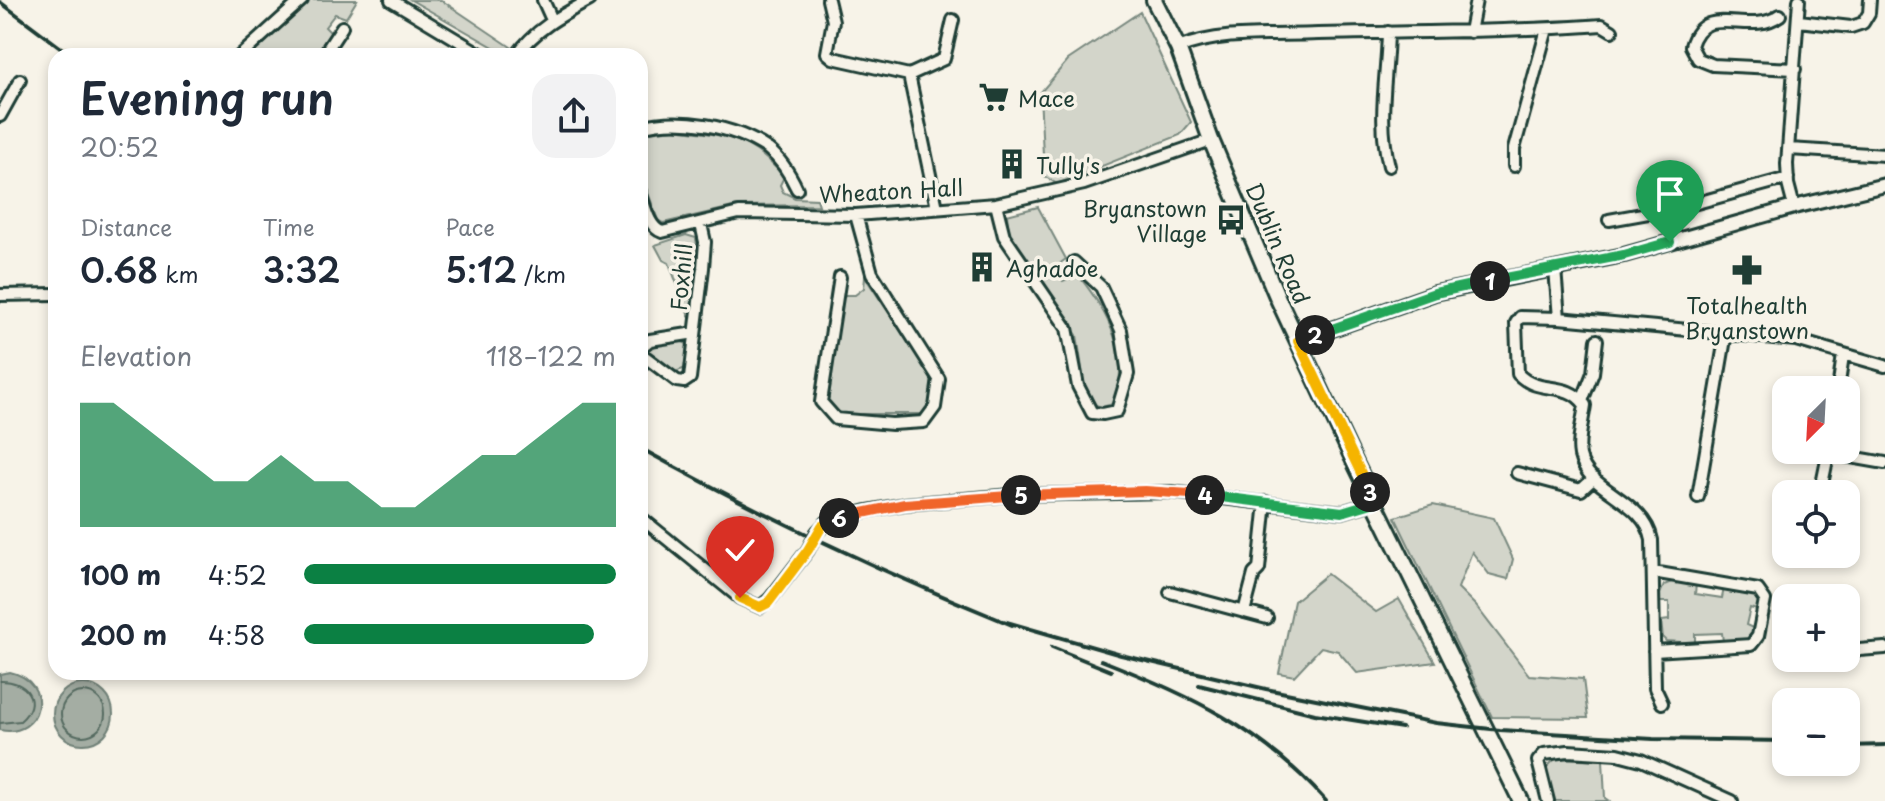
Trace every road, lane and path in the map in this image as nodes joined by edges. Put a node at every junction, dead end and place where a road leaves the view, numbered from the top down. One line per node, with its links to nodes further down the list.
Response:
1 (302, 0): 19 (street)
2 (391, 0): 21 (street)
3 (543, 0): 11 (street)
4 (590, 0): 11 (street)
5 (828, 0): 25 (street)
6 (1476, 0): 18 (street)
7 (1799, 0): 13 (street)
8 (1870, 0): 13 (street)
9 (1160, 3): 23 (main road, Dublin Road)
10 (1780, 15): 24 (street)
11 (552, 20): 22 (street)
12 (953, 20): 25 (street)
13 (1799, 21): 24 (street)
14 (342, 27): 20 (street)
15 (1547, 29): 16 (street); 18 (street); 33 (street)
16 (1612, 31)
17 (1388, 32): 18 (street); 23 (street); 32 (street)
18 (1470, 32)
19 (249, 48)
20 (328, 48)
21 (471, 48)
22 (522, 48)
23 (1178, 48): 29 (main road, Dublin Road)
24 (1795, 69): 30 (street)
25 (909, 75): 39 (street)
26 (20, 80): 27 (street)
27 (0, 116)
28 (648, 126): 36 (street)
29 (1211, 140): 37 (street, Wheaton Hall); 53 (main road, Dublin Road)
30 (1789, 149): 31 (street); 34 (street)
31 (1885, 155)
32 (1389, 166)
33 (1514, 166)
34 (1788, 178): 38 (street); 42 (street)
35 (1885, 185): 38 (street)
36 (797, 189)
37 (996, 204): 39 (street, Wheaton Hall); 44 (street)
38 (1794, 207): 45 (street)
39 (937, 208): 41 (street, Wheaton Hall)
40 (648, 212): 43 (street, Wheaton Hall)
41 (856, 215): 43 (street, Wheaton Hall); 46 (street)
42 (1609, 220)
43 (701, 224): 50 (street, Foxhill)
44 (1074, 262)
45 (1555, 269): 49 (street); 53 (street)
46 (840, 277)
47 (48, 294): 48 (street)
48 (0, 295)
49 (1559, 318): 51 (street); 59 (street)
50 (695, 333): 54 (street, Foxhill); 56 (street, Foxhill)
51 (1726, 333): 55 (street); 64 (street)
52 (1597, 340): 59 (street)
53 (1298, 341): 66 (main road, Dublin Road)
54 (648, 342)
55 (1843, 355): 57 (street); 58 (street)
56 (648, 358)
57 (1885, 366)
58 (1840, 376)
59 (1582, 401): 63 (street)
60 (1860, 458): 61 (street)
61 (1885, 463)
62 (1517, 473): 63 (street)
63 (1594, 478): 68 (street)
64 (1698, 497)
65 (1266, 502): 66 (street); 67 (street, bridge); 70 (street)
66 (1375, 502): 76 (main road, Dublin Road)
67 (648, 523)
68 (1653, 572): 74 (street); 74 (street)
69 (1170, 592): 70 (street)
70 (1244, 612): 71 (street)
71 (1267, 618)
72 (1885, 648): 73 (street)
73 (1860, 650)
74 (1654, 651): 75 (street)
75 (1662, 703)
76 (1521, 801)
77 (1548, 801): 78 (street)
78 (1732, 801)

